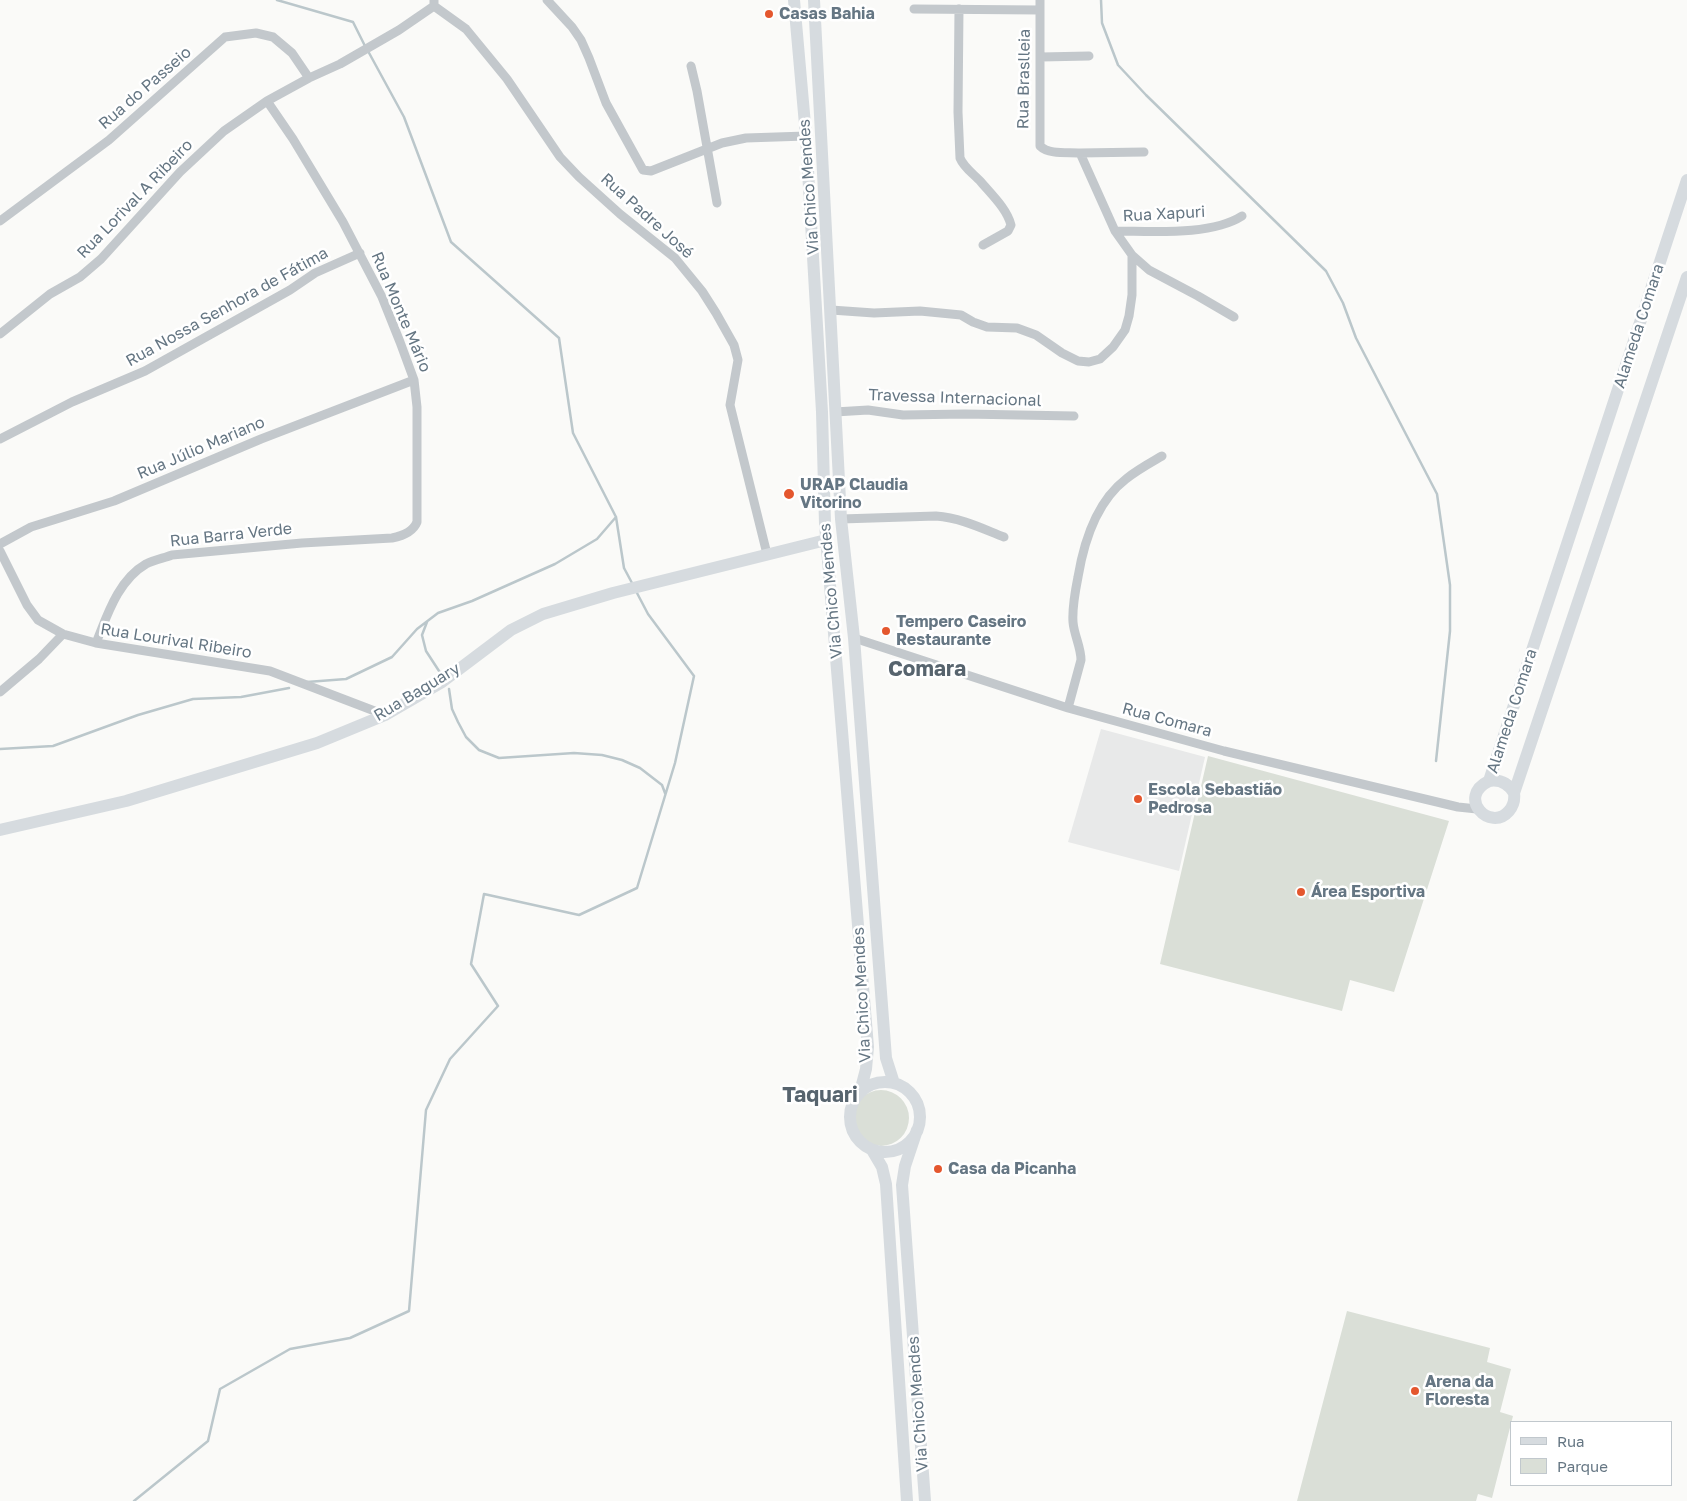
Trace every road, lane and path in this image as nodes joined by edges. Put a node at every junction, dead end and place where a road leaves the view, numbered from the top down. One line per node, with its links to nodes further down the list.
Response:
1 (547, 0): 14 (street)
2 (794, 0): 13 (main road, Via Chico Mendes)
3 (814, 0): 26 (main road, Via Chico Mendes)
4 (434, 3): 11 (street); 40 (street, Rua Padre José)
5 (1040, 5): 7 (street); 9 (street, Rua Braslleia)
6 (914, 9): 7 (street)
7 (959, 9): 22 (street)
8 (1089, 56): 9 (street)
9 (1041, 57): 16 (street, Rua Braslleia)
10 (691, 66): 14 (street)
11 (309, 78): 12 (street); 20 (street, Rua do Passeio)
12 (267, 101): 23 (street, Rua Monte Mário); 28 (street, Rua Lorival A Ribeiro)
13 (806, 136): 14 (street); 37 (main road, Via Chico Mendes)
14 (707, 148): 18 (street)
15 (1144, 152): 16 (street)
16 (1080, 153): 21 (street)
17 (1687, 180): 47 (main road, Alameda Comara)
18 (716, 203)
19 (1242, 216): 21 (street, Rua Xapuri)
20 (0, 222)
21 (1115, 231): 24 (street)
22 (983, 245)
23 (360, 253): 29 (street, Rua Monte Mário); 32 (street, Rua Nossa Senhora de Fátima)
24 (1132, 255): 26 (street); 27 (street)
25 (1687, 277): 48 (main road, Alameda Comara)
26 (831, 310): 30 (main road, Via Chico Mendes)
27 (1234, 317)
28 (0, 334)
29 (414, 380): 36 (street, Rua Monte Mário); 38 (street, Rua Júlio Mariano)
30 (835, 412): 31 (street, Travessa Internacional); 34 (main road, Via Chico Mendes)
31 (1074, 416)
32 (0, 438)
33 (1162, 456): 45 (street)
34 (841, 519): 35 (street); 42 (main road, Via Chico Mendes)
35 (1004, 537)
36 (386, 539): 43 (street, Rua Barra Verde)
37 (826, 540): 40 (main road, Rua Baguary); 52 (main road, Via Chico Mendes)
38 (0, 544)
39 (0, 551): 41 (street, Rua Lourival Ribeiro)
40 (767, 554): 46 (main road, Rua Baguary)
41 (63, 634): 43 (street, Rua Lourival Ribeiro); 44 (street)
42 (854, 638): 45 (street, Rua Comara); 51 (main road, Via Chico Mendes)
43 (96, 643): 46 (street, Rua Lourival Ribeiro)
44 (0, 692)
45 (1068, 708): 49 (street, Rua Comara)
46 (385, 715): 50 (main road, Rua Baguary)
47 (1488, 781): 48 (main road); 49 (main road, Alameda Comara)
48 (1514, 793): 49 (main road, Alameda Comara)
49 (1477, 809)
50 (0, 830)
51 (894, 1083): 52 (main road); 53 (main road)
52 (860, 1092): 54 (main road)
53 (917, 1130): 54 (main road); 56 (main road, Via Chico Mendes)
54 (872, 1150): 55 (main road, Via Chico Mendes)
55 (907, 1501)
56 (925, 1501)

